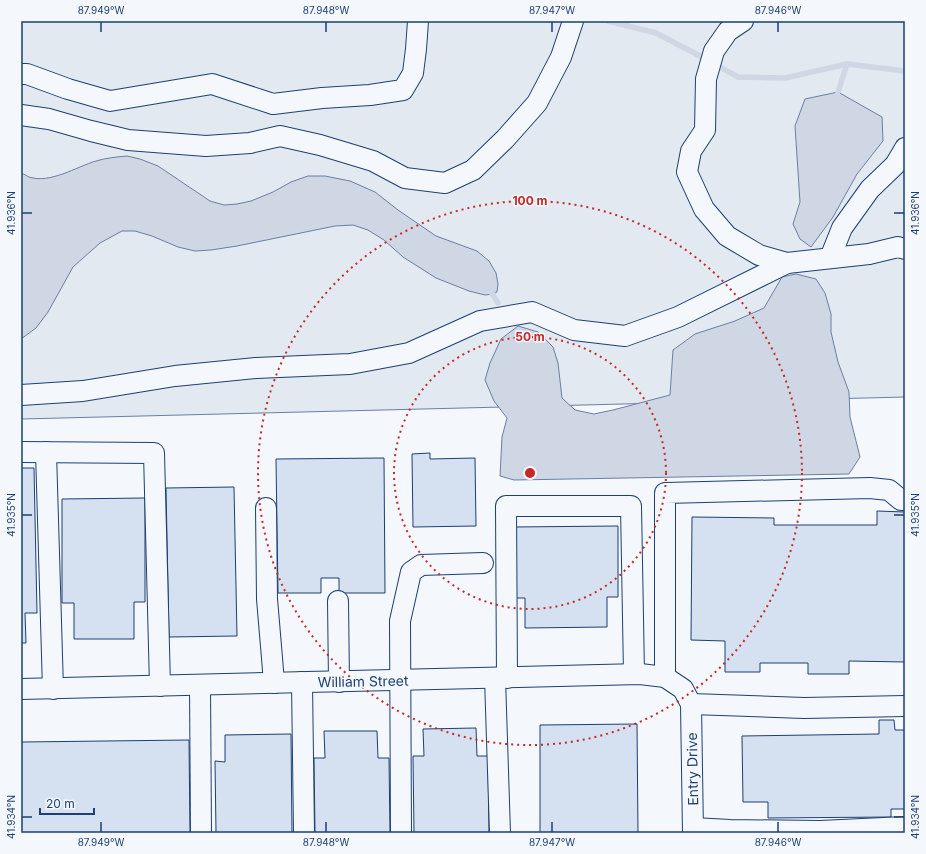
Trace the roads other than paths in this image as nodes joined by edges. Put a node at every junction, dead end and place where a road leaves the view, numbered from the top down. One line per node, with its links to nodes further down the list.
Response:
1 (418, 21): 4 (street)
2 (743, 21): 9 (street)
3 (572, 23): 5 (street)
4 (21, 74)
5 (21, 115)
6 (905, 148): 8 (street)
7 (905, 249): 8 (street)
8 (830, 258): 9 (street)
9 (788, 262): 10 (street)
10 (21, 395)
11 (21, 452): 12 (street)
12 (46, 452): 25 (street); 26 (street)
13 (905, 500): 18 (street)
14 (266, 508): 23 (street)
15 (483, 562): 20 (street)
16 (338, 601): 22 (street)
17 (634, 674): 18 (street, William Street); 19 (street, William Street); 19 (street)
18 (665, 677): 28 (street, William Street)
19 (501, 678): 20 (street, William Street); 35 (street)
20 (401, 680): 22 (street, William Street); 34 (street)
21 (302, 682): 22 (street, William Street); 23 (street, William Street); 33 (street)
22 (339, 682)
23 (274, 683): 24 (street, William Street)
24 (200, 685): 25 (street, William Street); 32 (street)
25 (160, 686): 26 (street, William Street)
26 (53, 688): 27 (street, William Street)
27 (21, 689)
28 (691, 704): 29 (street); 31 (street, Entry Drive)
29 (905, 706)
30 (905, 827): 31 (street)
31 (693, 831)
32 (201, 833)
33 (304, 833)
34 (402, 833)
35 (500, 833)

